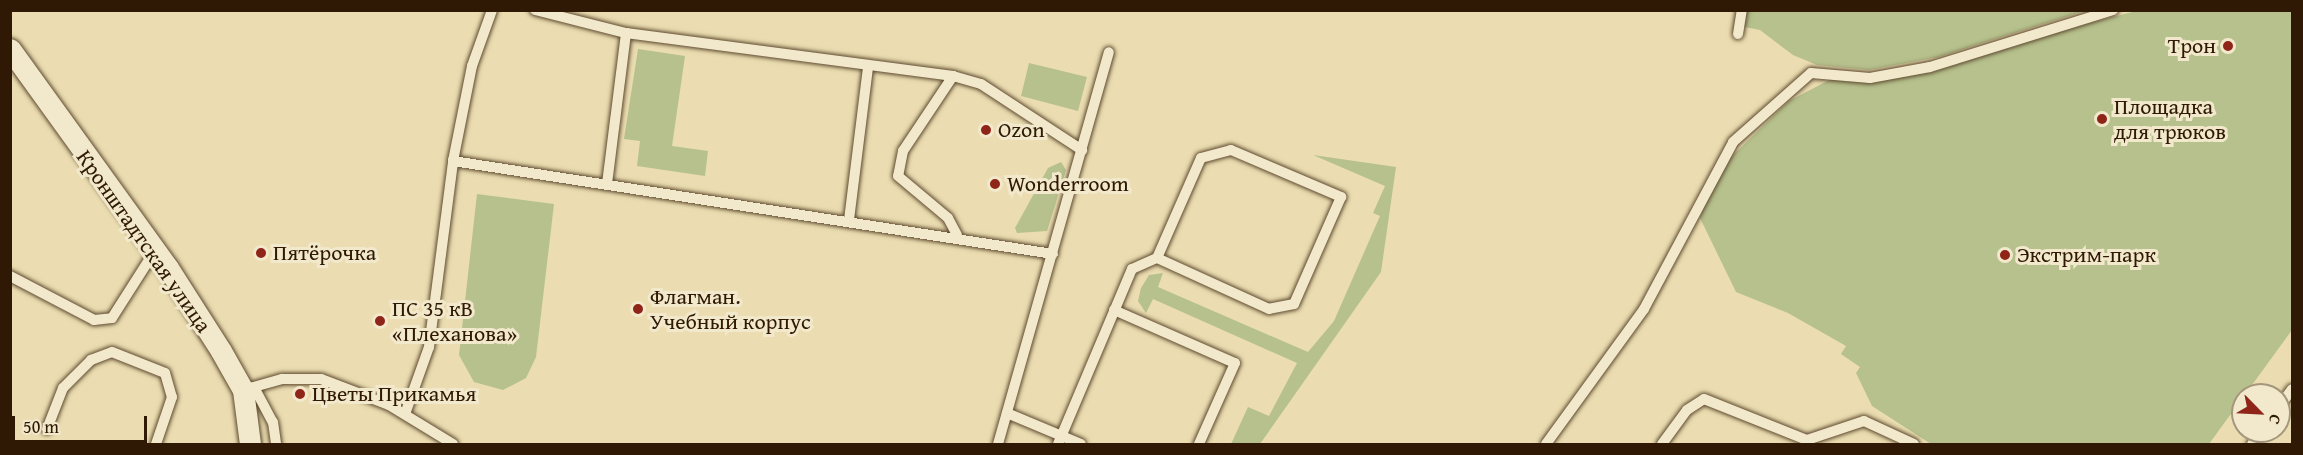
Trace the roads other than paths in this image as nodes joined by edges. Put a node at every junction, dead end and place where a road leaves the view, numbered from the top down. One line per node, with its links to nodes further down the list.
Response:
1 (492, 10): 12 (lane)
2 (535, 10): 5 (lane)
3 (1742, 10): 6 (lane)
4 (2113, 10): 33 (lane)
5 (626, 33): 9 (lane); 13 (lane)
6 (1738, 34)
7 (10, 49): 16 (street, Кронштадтская улица)
8 (1110, 52): 11 (lane)
9 (868, 67): 10 (lane); 14 (lane)
10 (953, 76): 11 (lane); 15 (lane)
11 (1082, 150): 17 (lane)
12 (453, 161): 13 (lane); 23 (lane)
13 (608, 184): 14 (lane)
14 (849, 220): 15 (lane)
15 (957, 236): 17 (lane)
16 (154, 252): 19 (lane); 21 (street, Кронштадтская улица)
17 (1053, 254): 22 (lane)
18 (1157, 258): 18 (lane); 20 (lane)
19 (10, 276)
20 (1114, 310): 25 (lane); 32 (lane)
21 (249, 389): 23 (lane); 27 (street, Кронштадтская улица); 28 (lane)
22 (1007, 413): 25 (lane); 30 (lane)
23 (405, 414): 29 (lane)
24 (47, 429): 26 (lane)
25 (1060, 440): 31 (lane)
26 (156, 444)
27 (250, 444)
28 (276, 444)
29 (453, 444)
30 (998, 444)
31 (1080, 444)
32 (1199, 444)
33 (1546, 444)
34 (1662, 444): 35 (lane)
35 (1914, 444)

